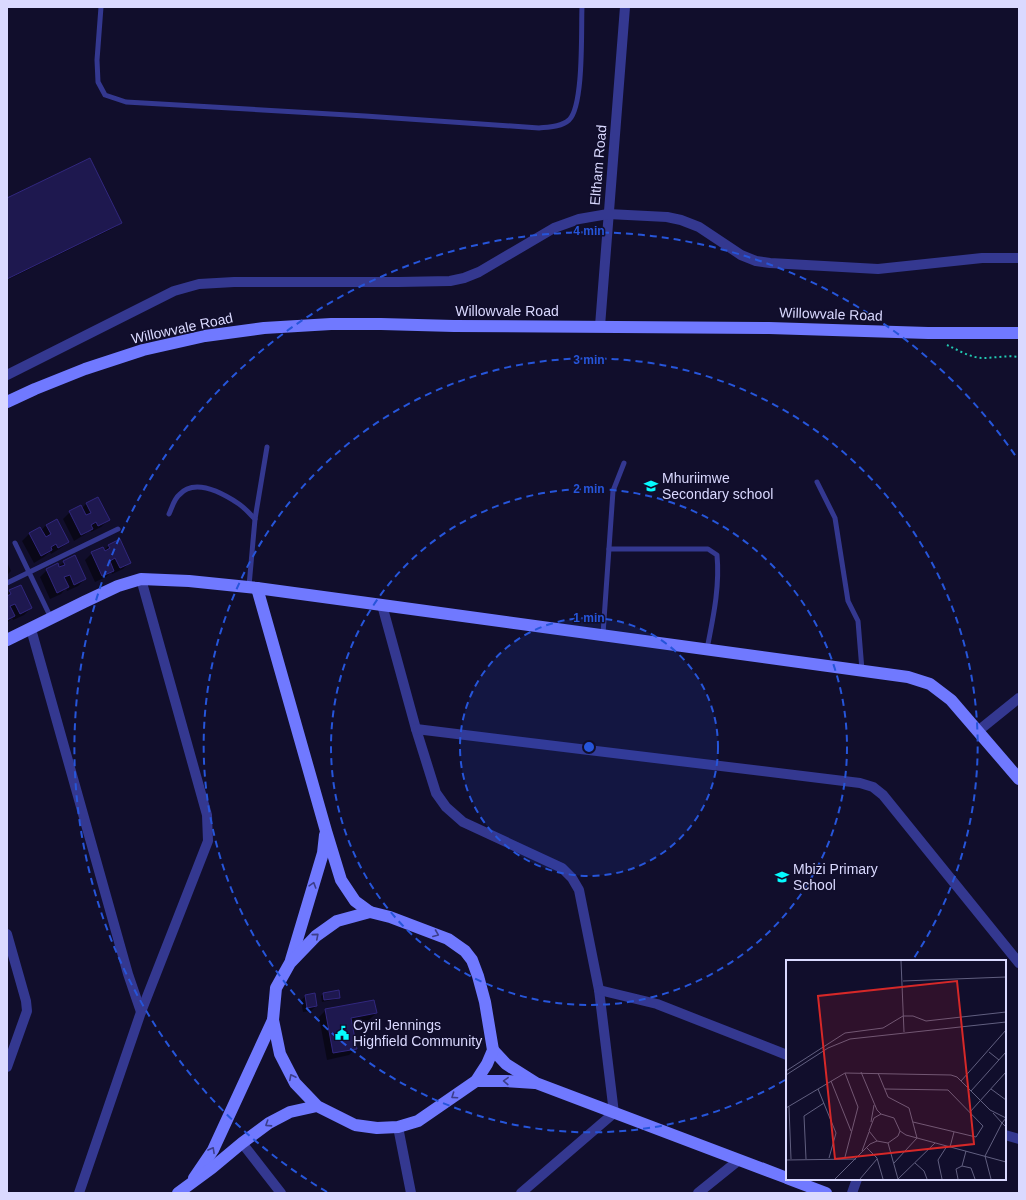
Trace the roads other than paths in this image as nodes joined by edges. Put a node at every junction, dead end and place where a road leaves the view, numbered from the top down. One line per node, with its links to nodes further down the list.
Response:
1 (101, 7): 2 (lane)
2 (582, 7)
3 (624, 7): 4 (street, Eltham Road)
4 (608, 214): 5 (street); 6 (street, Eltham Road); 8 (street)
5 (1019, 258)
6 (600, 326): 7 (street, Willowvale Road); 9 (street, Willowvale Road)
7 (1019, 333)
8 (7, 376)
9 (7, 402)
10 (267, 446): 14 (lane)
11 (624, 463): 17 (lane)
12 (817, 482): 28 (lane)
13 (169, 514): 14 (lane)
14 (256, 519): 21 (lane)
15 (118, 529): 18 (lane)
16 (15, 543): 18 (lane)
17 (609, 549): 25 (lane); 27 (lane)
18 (29, 573): 20 (lane); 23 (lane)
19 (141, 579): 21 (street); 23 (street); 39 (street)
20 (7, 583)
21 (253, 588): 22 (street); 33 (street)
22 (382, 605): 25 (street); 30 (street)
23 (51, 618): 24 (street)
24 (31, 629): 26 (street); 39 (street)
25 (602, 635): 27 (street)
26 (7, 640)
27 (707, 649): 28 (street)
28 (862, 671): 31 (street)
29 (1019, 698): 31 (street)
30 (416, 729): 36 (street); 38 (street)
31 (978, 731): 32 (street)
32 (1019, 779)
33 (326, 831): 34 (street); 37 (street, one-way to 33)
34 (370, 912): 37 (street, one-way to 34); 41 (street, one-way to 41)
35 (7, 934): 43 (street)
36 (1018, 960)
37 (290, 963): 40 (street)
38 (599, 990): 42 (street); 47 (street)
39 (141, 1012): 57 (street)
40 (273, 1020): 46 (street, one-way to 40); 56 (street, one-way to 40)
41 (493, 1050): 44 (street); 45 (street)
42 (786, 1055)
43 (7, 1067)
44 (476, 1081): 45 (street, one-way to 44); 48 (street, one-way to 48)
45 (536, 1083): 47 (street)
46 (317, 1106): 48 (street); 51 (street, one-way to 51)
47 (614, 1113): 52 (street); 61 (street)
48 (398, 1127): 60 (street)
49 (1006, 1135): 50 (street)
50 (1019, 1140)
51 (242, 1143): 56 (street); 59 (street)
52 (739, 1160): 53 (street); 62 (street)
53 (786, 1178)
54 (791, 1180): 63 (street)
55 (857, 1180): 64 (street)
56 (191, 1183): 58 (street)
57 (79, 1193)
58 (178, 1193)
59 (281, 1193)
60 (411, 1193)
61 (521, 1193)
62 (698, 1193)
63 (826, 1193)
64 (852, 1193)

